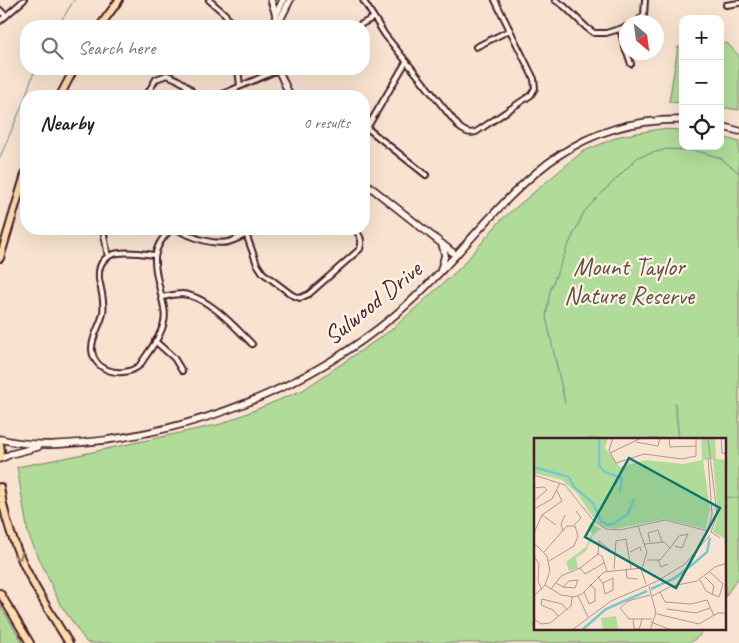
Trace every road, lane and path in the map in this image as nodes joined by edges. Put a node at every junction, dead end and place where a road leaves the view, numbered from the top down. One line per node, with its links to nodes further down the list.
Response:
1 (24, 0): 15 (street)
2 (119, 0): 17 (main road)
3 (209, 0): 18 (street)
4 (273, 0): 9 (main road); 13 (main road)
5 (363, 0): 16 (street)
6 (495, 0): 24 (street)
7 (555, 0): 23 (street)
8 (645, 0): 14 (street)
9 (286, 2): 13 (main road); 20 (main road)
10 (739, 3): 11 (street)
11 (726, 5)
12 (0, 10): 15 (street)
13 (276, 15): 19 (main road)
14 (643, 15)
15 (6, 16): 22 (street)
16 (373, 18): 21 (street); 27 (street)
17 (104, 20)
18 (229, 20)
19 (276, 20)
20 (278, 20)
21 (369, 20)
22 (0, 21)
23 (619, 28)
24 (510, 30): 25 (street); 27 (street)
25 (476, 47)
26 (630, 60): 28 (street)
27 (406, 62): 41 (street)
28 (631, 64)
29 (71, 75): 36 (main road)
30 (167, 75): 38 (street)
31 (167, 75): 37 (street)
32 (239, 75): 35 (street)
33 (266, 75): 35 (street)
34 (280, 75): 40 (main road)
35 (240, 86): 39 (street)
36 (63, 90)
37 (149, 90)
38 (191, 90)
39 (232, 90)
40 (287, 90)
41 (370, 120)
42 (679, 120): 57 (main road, Sulwood Drive)
43 (724, 127): 45 (main road)
44 (370, 129): 46 (street)
45 (739, 131)
46 (426, 175)
47 (370, 187): 55 (main road)
48 (20, 190): 59 (main road)
49 (104, 235): 58 (street)
50 (166, 235): 56 (street)
51 (190, 235): 52 (street)
52 (244, 235)
53 (246, 235): 54 (street)
54 (359, 235)
55 (442, 244): 57 (main road); 60 (main road)
56 (154, 255): 58 (street); 61 (street)
57 (456, 255): 60 (main road, Sulwood Drive)
58 (108, 257): 62 (street)
59 (0, 258)
60 (441, 271): 67 (main road, Sulwood Drive)
61 (162, 297): 62 (street); 63 (street)
62 (155, 341): 64 (street)
63 (252, 344)
64 (182, 371)
65 (0, 439): 67 (main road, Sulwood Drive)
66 (0, 444): 68 (main road)
67 (45, 446): 68 (main road, Sulwood Drive)
68 (0, 458)
69 (0, 487): 72 (main road, one-way to 72)
70 (0, 593): 71 (main road)
71 (30, 643)
72 (69, 643)

